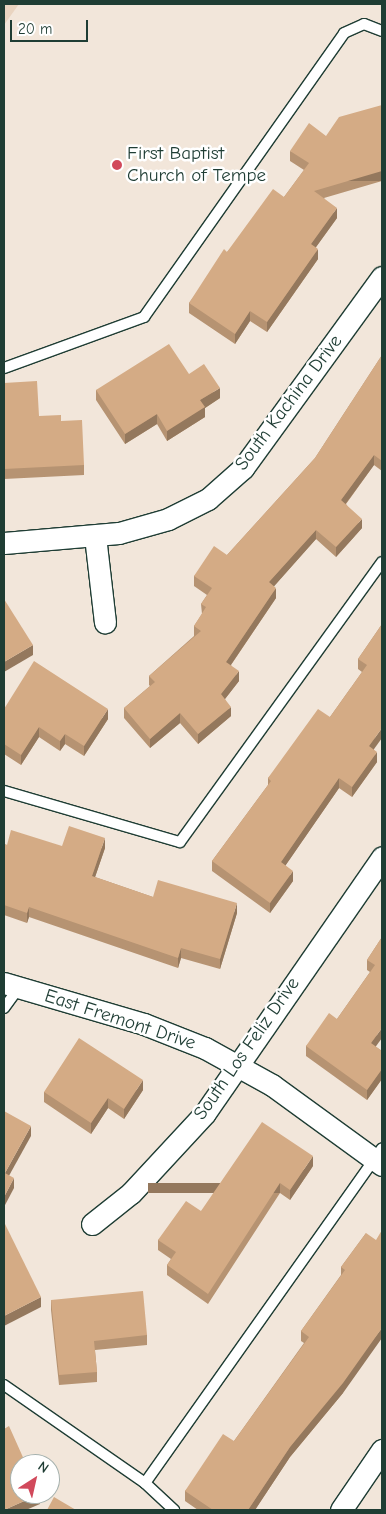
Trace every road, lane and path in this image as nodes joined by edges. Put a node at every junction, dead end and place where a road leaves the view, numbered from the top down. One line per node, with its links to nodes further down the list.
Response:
1 (382, 31): 3 (lane)
2 (382, 277): 4 (street, South Kachina Drive)
3 (4, 368)
4 (95, 536): 5 (street, South Kachina Drive); 7 (street)
5 (4, 543)
6 (382, 562): 8 (lane)
7 (105, 622)
8 (4, 791)
9 (382, 857): 12 (street, South Los Feliz Drive)
10 (11, 985): 11 (lane); 12 (street, East Fremont Drive)
11 (4, 1008)
12 (236, 1065): 13 (street, East Fremont Drive); 14 (street, South Los Feliz Drive)
13 (379, 1157): 17 (lane)
14 (92, 1224)
15 (4, 1385): 17 (lane)
16 (382, 1450): 19 (street)
17 (145, 1483): 18 (lane)
18 (174, 1510)
19 (341, 1510)

